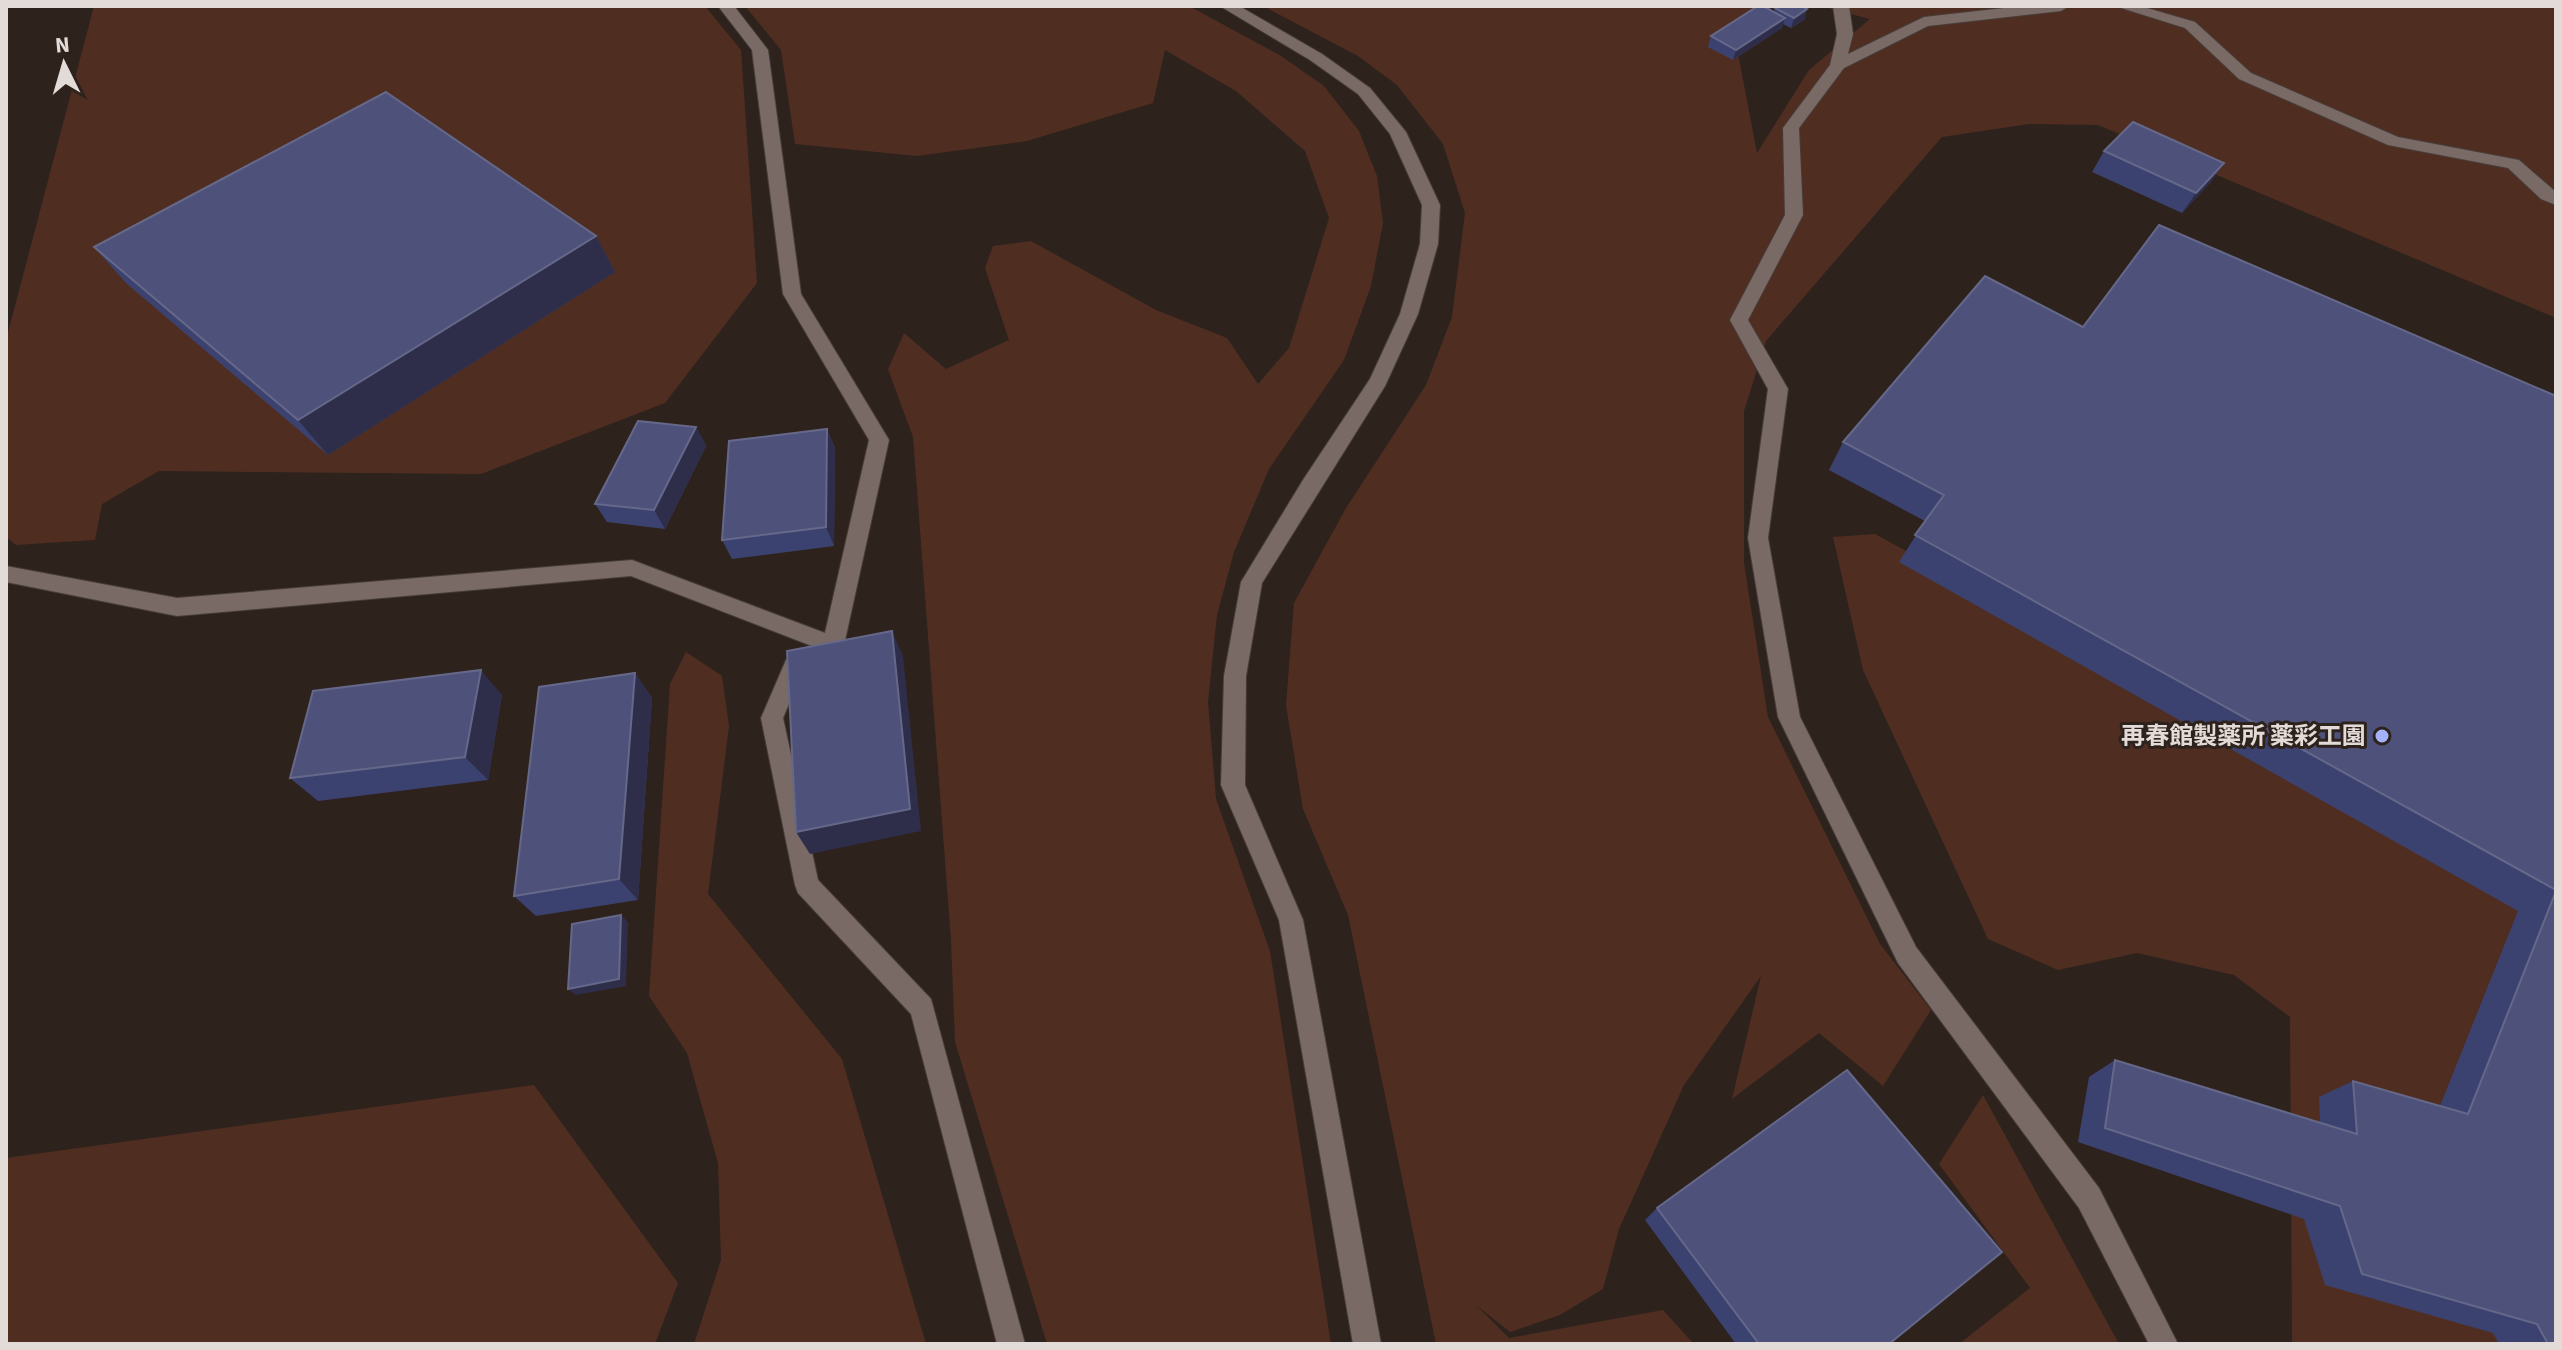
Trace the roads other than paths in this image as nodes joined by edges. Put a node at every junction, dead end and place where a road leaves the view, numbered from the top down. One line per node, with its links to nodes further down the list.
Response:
1 (726, 6): 9 (lane)
2 (1228, 6): 11 (lane)
3 (1841, 6): 6 (lane)
4 (2061, 6): 6 (lane)
5 (2123, 6): 7 (lane)
6 (1838, 65): 12 (lane)
7 (2556, 199)
8 (6, 574): 9 (lane)
9 (833, 645): 10 (lane)
10 (1011, 1344)
11 (1367, 1344)
12 (2164, 1344)

